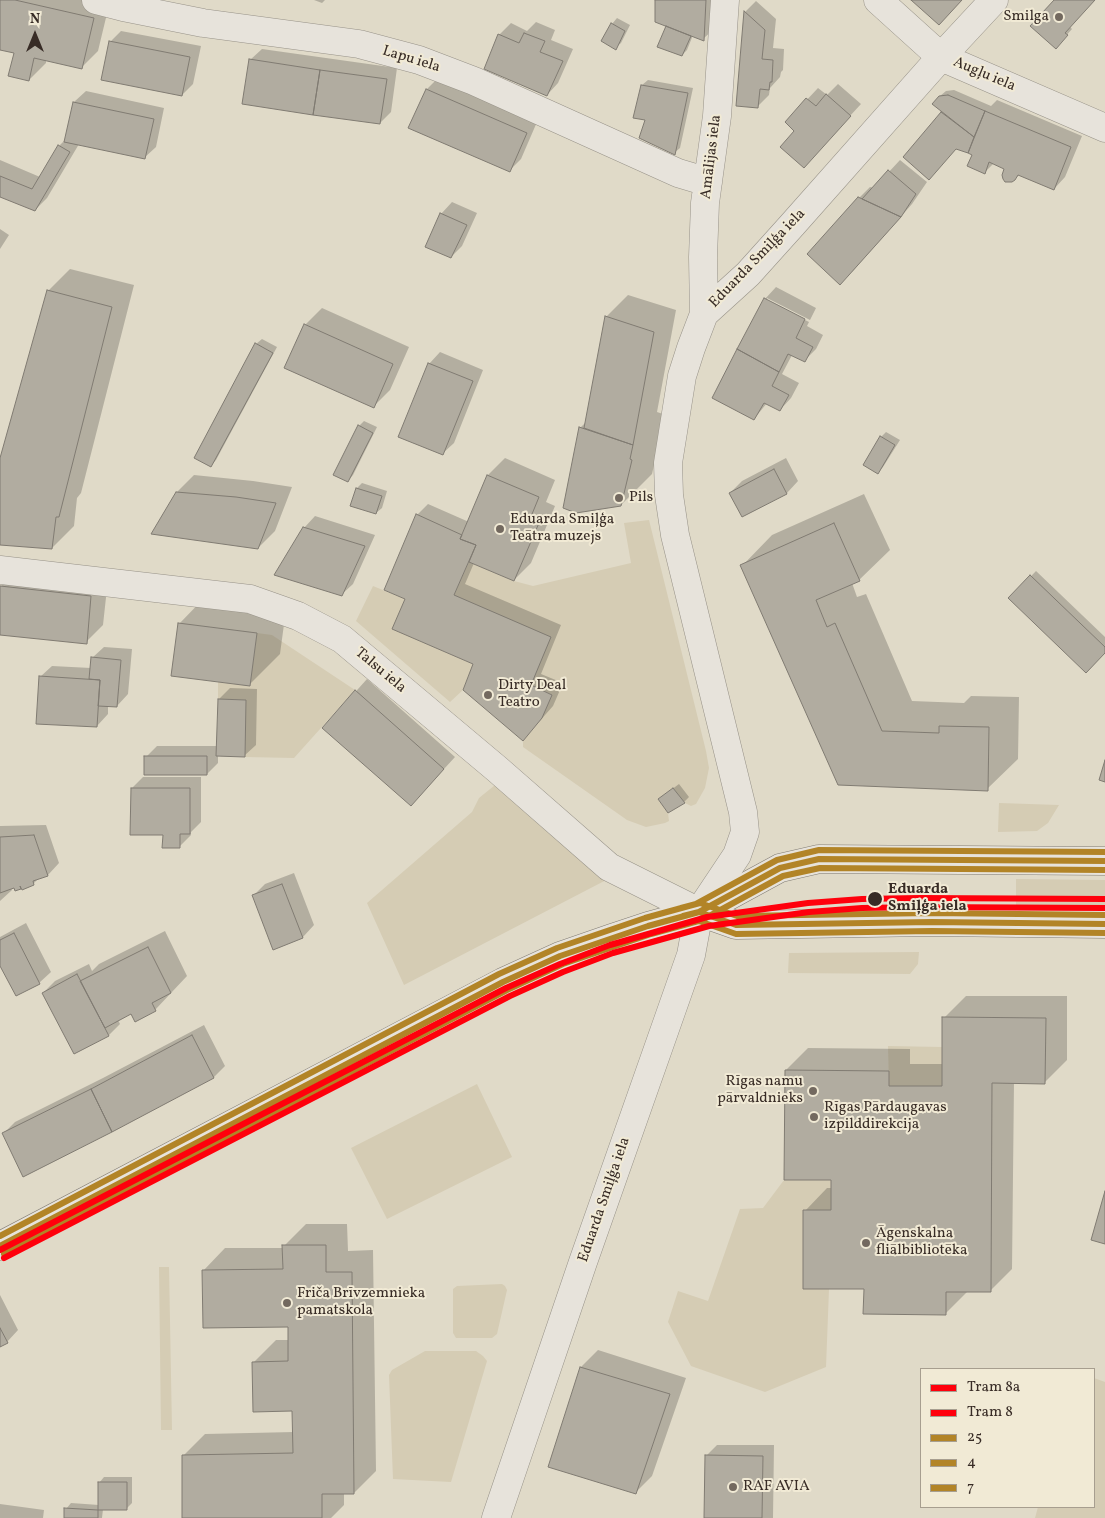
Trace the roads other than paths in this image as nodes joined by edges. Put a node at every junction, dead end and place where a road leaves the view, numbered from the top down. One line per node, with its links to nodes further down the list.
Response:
1 (96, 0): 7 (street, Lapu iela)
2 (725, 0): 7 (street, Amālijas iela)
3 (878, 0): 5 (street, Augļu iela)
4 (994, 0): 5 (street, Eduarda Smiļģa iela)
5 (942, 57): 6 (street, Augļu iela); 8 (street, Eduarda Smiļģa iela)
6 (1105, 128)
7 (708, 182): 8 (street, Amālijas iela)
8 (704, 314): 11 (street, Eduarda Smiļģa iela)
9 (0, 570): 11 (street, Talsu iela)
10 (1105, 861): 11 (street)
11 (699, 912): 12 (street, Talsu iela); 13 (street); 14 (street, Eduarda Smiļģa iela)
12 (1105, 924)
13 (0, 1246)
14 (496, 1518)

